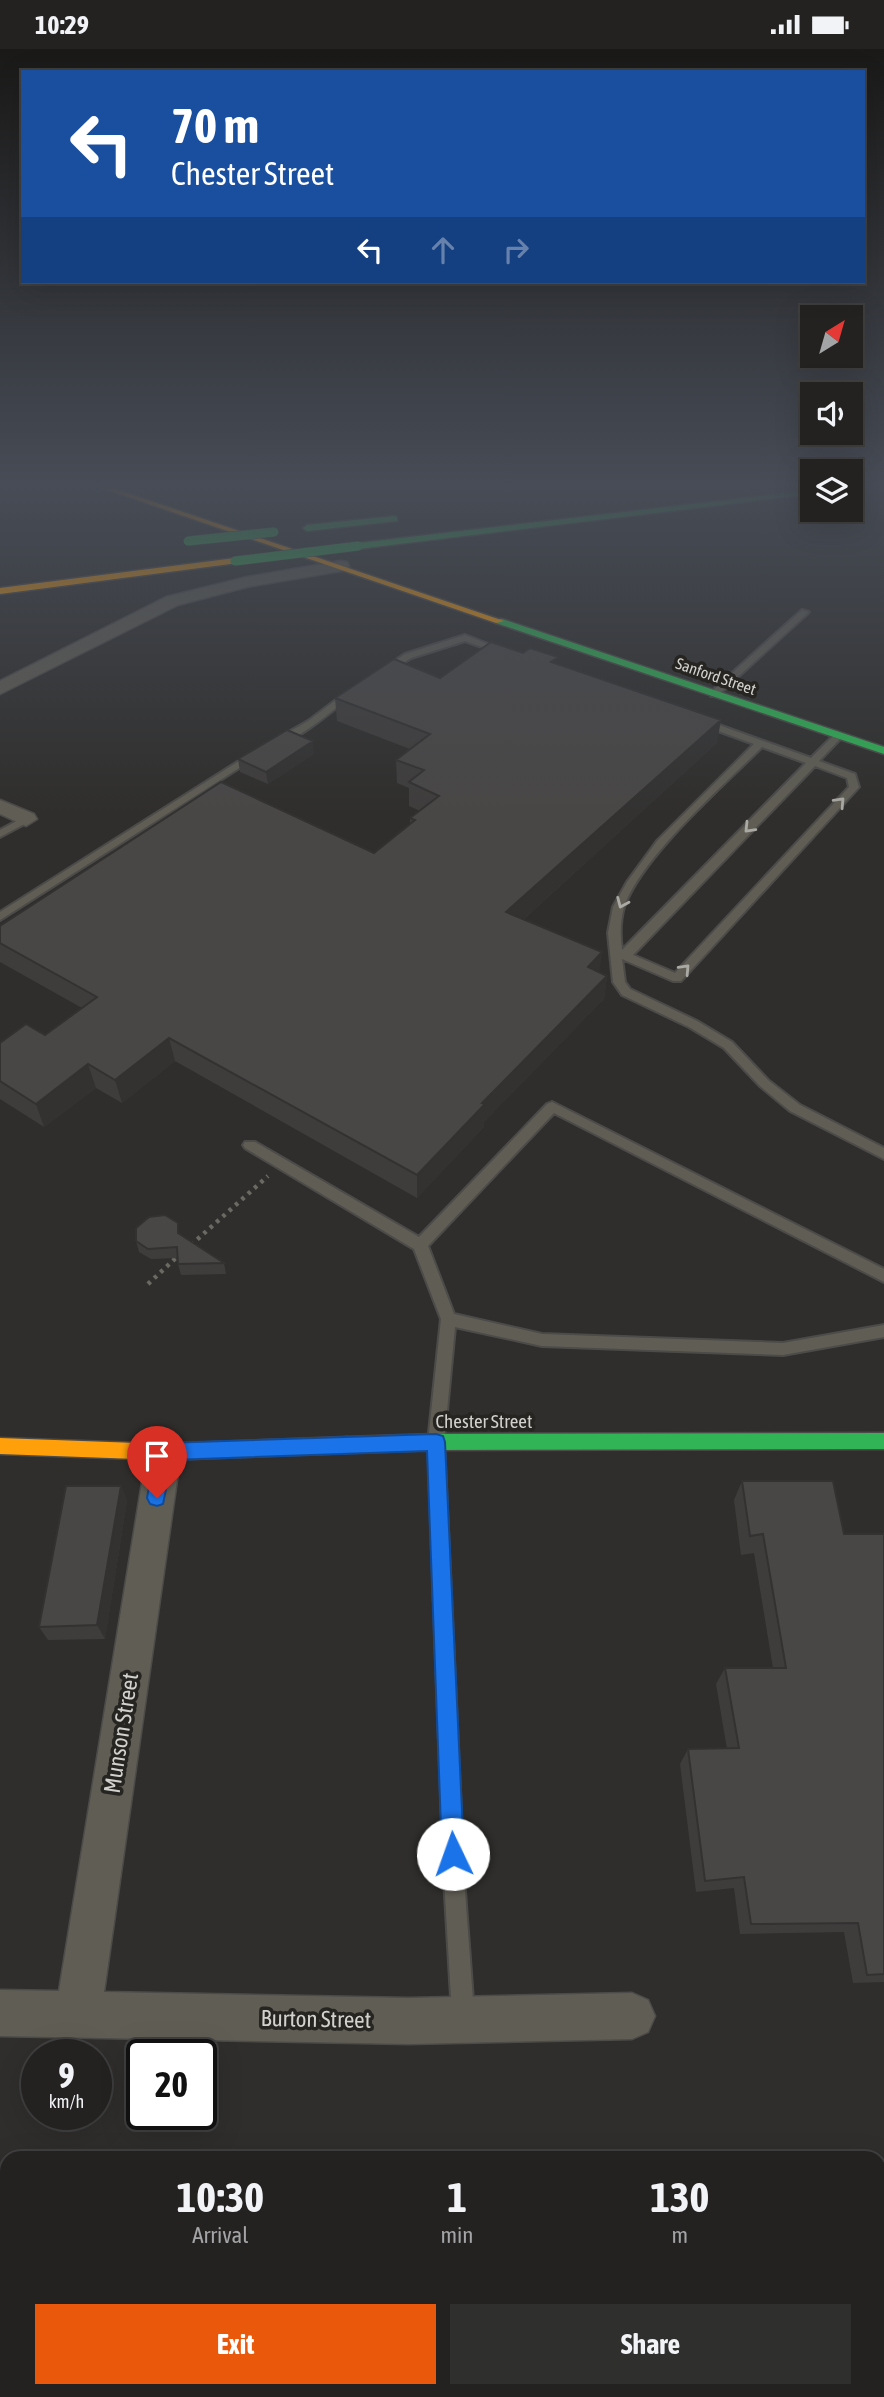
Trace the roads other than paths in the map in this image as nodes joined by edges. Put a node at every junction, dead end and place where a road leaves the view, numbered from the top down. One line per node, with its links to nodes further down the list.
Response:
1 (193, 596): 7 (street)
2 (427, 596): 8 (main road, Sanford Street)
3 (805, 612): 8 (lane)
4 (517, 657): 5 (lane)
5 (377, 675)
6 (356, 687): 12 (lane)
7 (0, 688)
8 (714, 694): 10 (main road, Sanford Street)
9 (696, 720): 11 (lane)
10 (838, 736): 13 (main road, Sanford Street); 15 (lane)
11 (761, 743): 15 (lane); 20 (lane, one-way to 20)
12 (270, 746)
13 (884, 751)
14 (260, 752): 19 (lane)
15 (813, 762): 20 (lane, one-way to 20); 20 (lane, one-way to 15)
16 (0, 806): 17 (street)
17 (26, 819): 18 (lane)
18 (0, 834)
19 (0, 917)
20 (620, 954): 22 (lane)
21 (250, 1145): 23 (lane)
22 (884, 1154)
23 (420, 1245): 24 (lane); 25 (lane)
24 (884, 1276)
25 (448, 1319): 26 (lane); 28 (lane)
26 (884, 1331)
27 (884, 1441): 28 (main road, Chester Street)
28 (436, 1442): 30 (main road, Chester Street); 34 (lane)
29 (0, 1446): 30 (main road, Chester Street)
30 (164, 1452): 32 (street, Munson Street)
31 (0, 2013): 32 (street, Burton Street)
32 (78, 2014): 34 (street, Burton Street)
33 (632, 2016): 34 (street, Burton Street)
34 (464, 2019)

